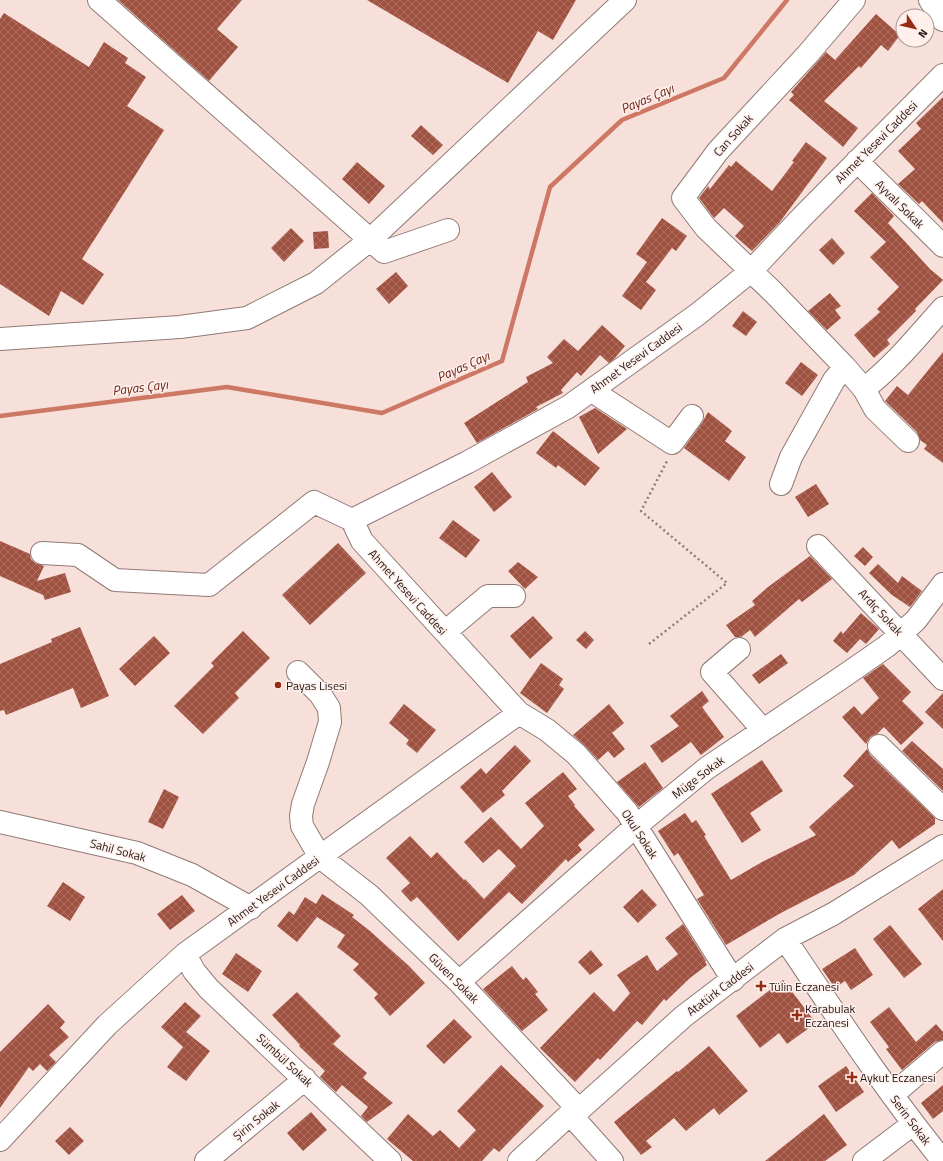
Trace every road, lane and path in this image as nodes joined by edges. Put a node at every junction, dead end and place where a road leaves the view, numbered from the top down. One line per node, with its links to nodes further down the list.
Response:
1 (98, 0): 9 (street)
2 (625, 0): 9 (street)
3 (854, 0): 11 (street, Can Sokak)
4 (930, 0): 5 (street)
5 (943, 20)
6 (943, 75): 7 (street, Ahmet Yesevi Caddesi)
7 (857, 161): 10 (street, Ayvalı Sokak); 11 (street, Ahmet Yesevi Caddesi)
8 (448, 230): 9 (street)
9 (371, 240): 13 (street)
10 (943, 246)
11 (751, 271): 14 (street); 16 (street, Ahmet Yesevi Caddesi)
12 (943, 308): 15 (street)
13 (0, 338)
14 (845, 367): 15 (street); 20 (street)
15 (864, 389): 18 (street)
16 (592, 391): 19 (street); 21 (street, Ahmet Yesevi Caddesi)
17 (692, 416): 19 (street)
18 (908, 441)
19 (672, 443): 28 (path)
20 (781, 484)
21 (352, 520): 23 (street); 26 (street, Ahmet Yesevi Caddesi)
22 (818, 546): 27 (street, Ardıç Sokak)
23 (42, 553)
24 (943, 584): 27 (street, Müge Sokak)
25 (514, 596): 26 (street)
26 (445, 632): 32 (street, Ahmet Yesevi Caddesi)
27 (901, 634): 31 (street, Ardıç Sokak); 33 (street, Müge Sokak)
28 (650, 644)
29 (739, 649): 33 (street)
30 (298, 672): 39 (street)
31 (943, 679)
32 (519, 713): 37 (street, Okul Sokak); 39 (street, Ahmet Yesevi Caddesi)
33 (763, 730): 37 (street, Müge Sokak)
34 (878, 746): 35 (street)
35 (943, 809)
36 (0, 822): 40 (street, Sahil Sokak)
37 (636, 826): 43 (street, Okul Sokak); 44 (street, Müge Sokak)
38 (943, 846): 41 (street, Atatürk Caddesi)
39 (320, 857): 40 (street, Ahmet Yesevi Caddesi); 44 (street, Güven Sokak)
40 (251, 908): 42 (street, Ahmet Yesevi Caddesi)
41 (785, 939): 43 (street, Atatürk Caddesi); 47 (street, Serin Sokak)
42 (185, 954): 46 (street, Sümbül Sokak); 50 (street, Ahmet Yesevi Caddesi)
43 (732, 980): 48 (street, Atatürk Caddesi)
44 (459, 982): 48 (street, Güven Sokak)
45 (943, 1052): 47 (street)
46 (305, 1079): 51 (street, Şirin Sokak); 52 (street, Sümbül Sokak)
47 (892, 1095): 49 (street, Serin Sokak)
48 (574, 1112): 53 (street, Atatürk Caddesi); 54 (street, Güven Sokak)
49 (913, 1124): 55 (street); 56 (street, Serin Sokak)
50 (0, 1140)
51 (206, 1161)
52 (390, 1161)
53 (519, 1161)
54 (612, 1161)
55 (864, 1161)
56 (943, 1161)

